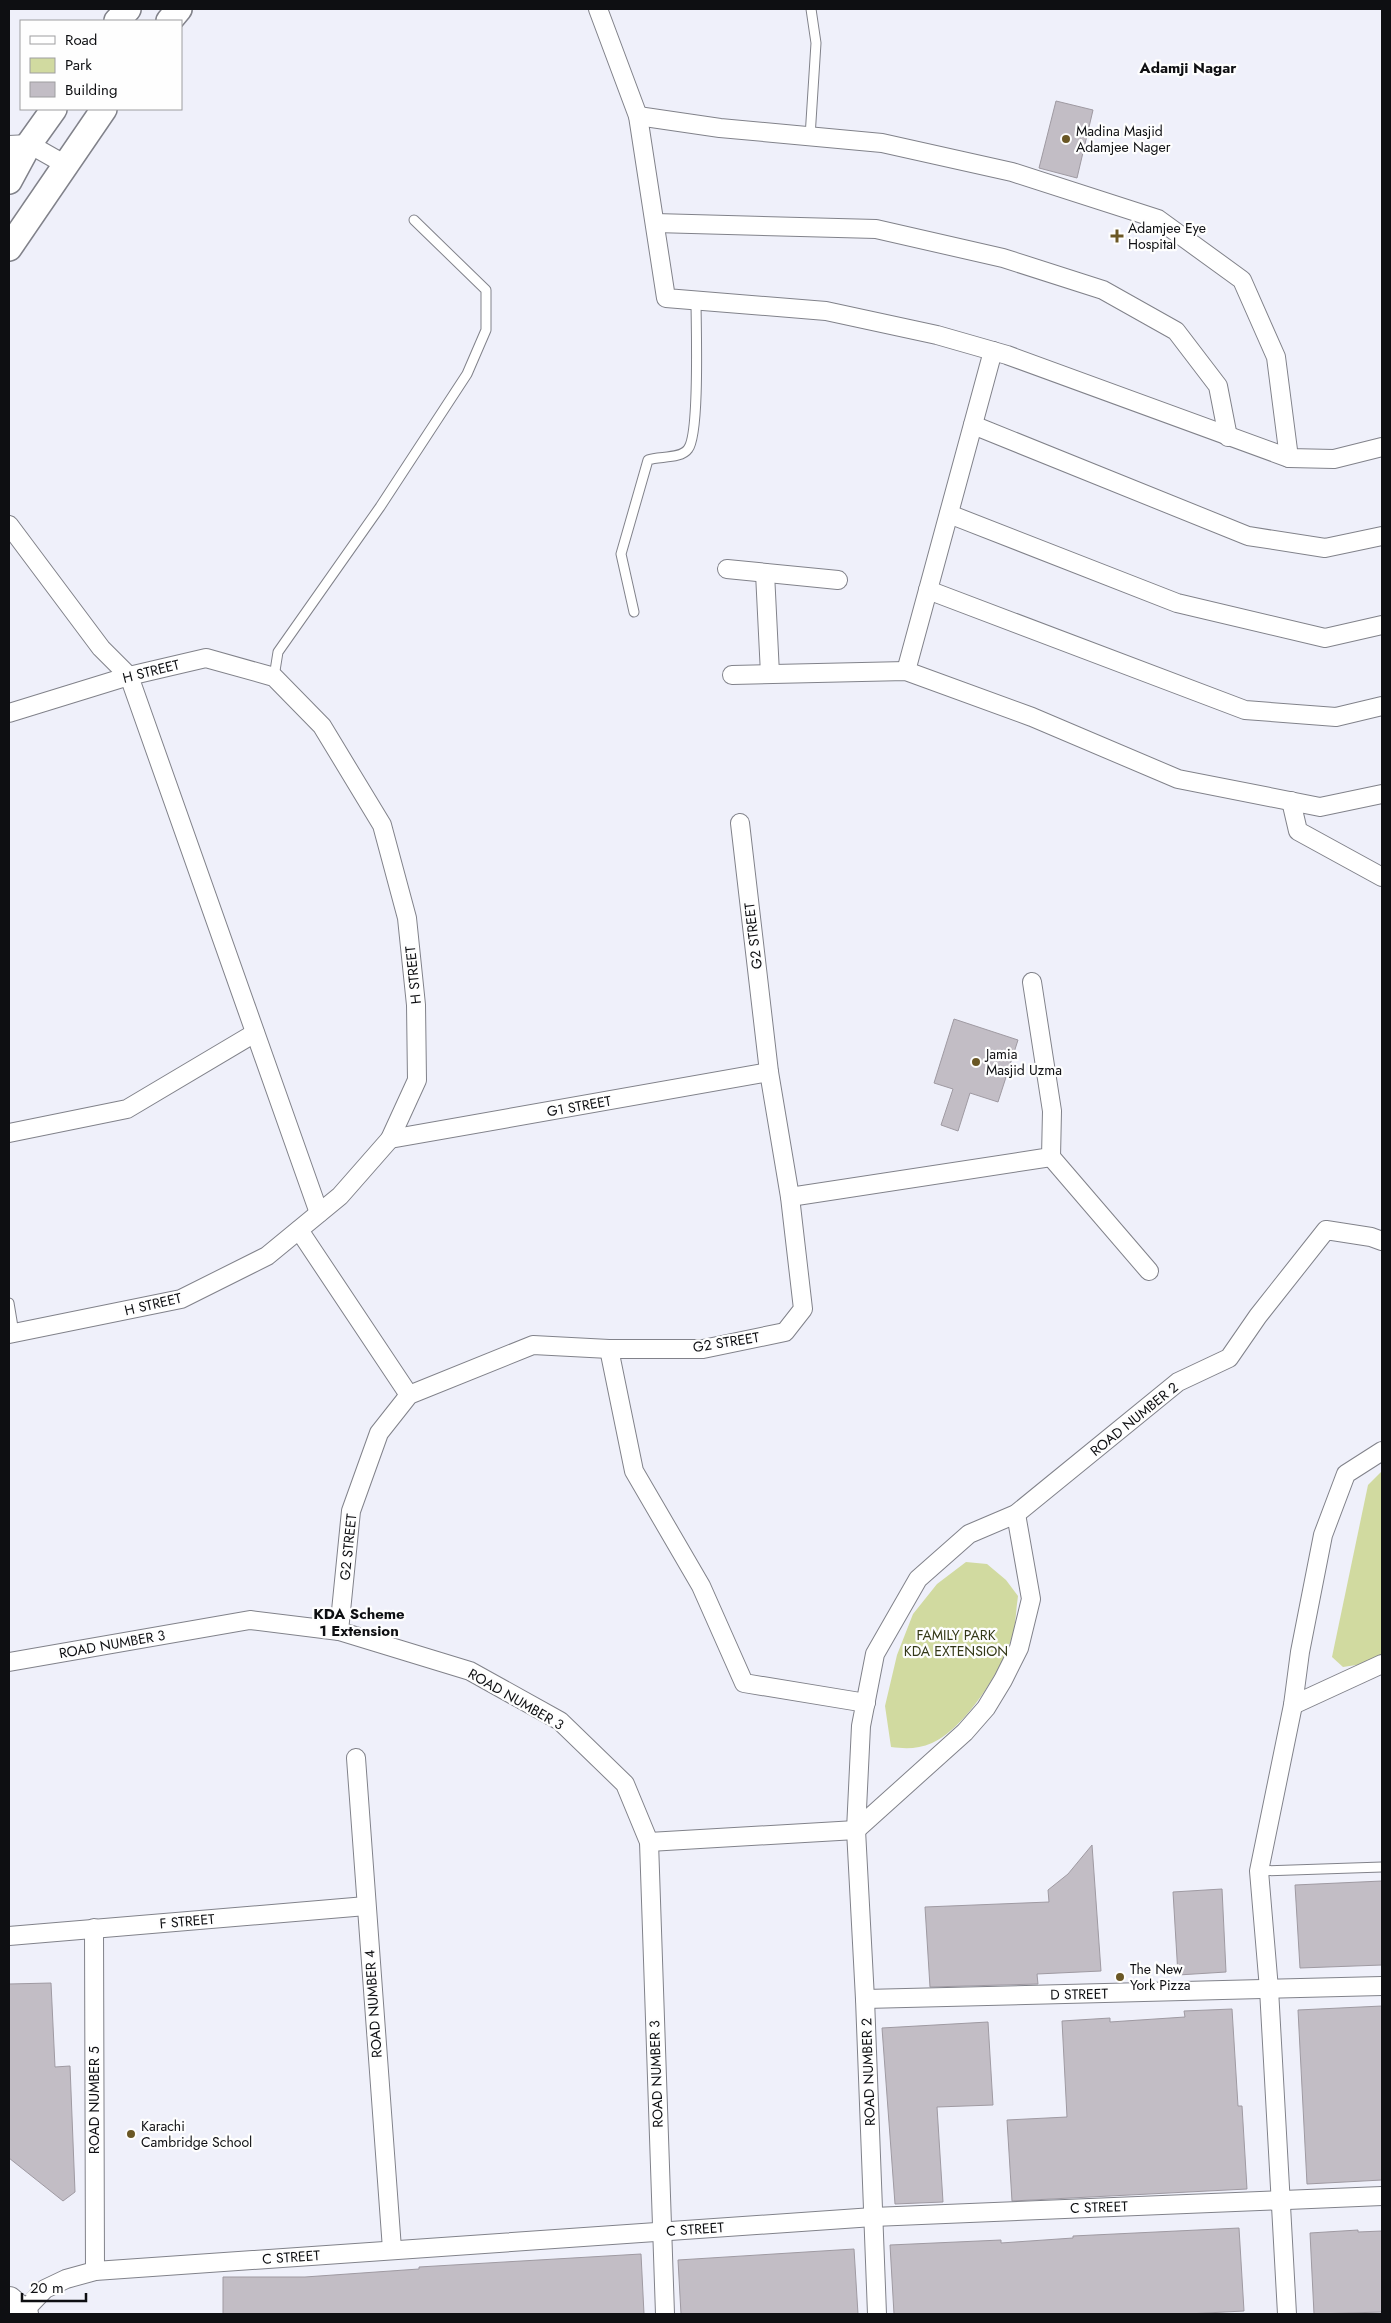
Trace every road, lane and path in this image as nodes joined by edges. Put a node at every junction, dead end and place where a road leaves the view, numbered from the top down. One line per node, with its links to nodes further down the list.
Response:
1 (128, 9): 5 (main road)
2 (179, 9): 6 (main road)
3 (598, 9): 9 (street)
4 (811, 9): 10 (lane)
5 (118, 20)
6 (170, 20)
7 (53, 110): 11 (main road)
8 (103, 110): 12 (main road)
9 (638, 116): 10 (street); 15 (street)
10 (810, 136): 22 (street)
11 (19, 144): 12 (street); 13 (main road)
12 (66, 165): 16 (main road)
13 (9, 181)
14 (414, 220): 36 (lane)
15 (655, 223): 17 (street); 20 (street)
16 (9, 248)
17 (696, 300): 18 (street); 30 (lane)
18 (993, 351): 19 (street); 20 (street)
19 (973, 425): 23 (street); 25 (street)
20 (1228, 437): 22 (street)
21 (1382, 447): 22 (street)
22 (1289, 458)
23 (949, 514): 29 (street); 31 (street)
24 (9, 525): 35 (street)
25 (1382, 536)
26 (727, 570): 27 (street)
27 (765, 573): 28 (street); 33 (street)
28 (838, 580)
29 (928, 590): 32 (street); 37 (street)
30 (634, 612)
31 (1382, 626)
32 (906, 671): 33 (street); 40 (street)
33 (770, 674): 34 (street)
34 (732, 675)
35 (129, 676): 36 (street, H STREET); 38 (street, H STREET); 44 (street)
36 (274, 676): 47 (street, H STREET)
37 (1382, 706)
38 (9, 713)
39 (1382, 794): 40 (street)
40 (1291, 801): 42 (street)
41 (740, 823): 45 (street, G2 STREET)
42 (1382, 877)
43 (1032, 982): 48 (street)
44 (255, 1033): 46 (street); 50 (street)
45 (769, 1072): 47 (street, G1 STREET); 49 (street, G2 STREET)
46 (9, 1132)
47 (390, 1139): 50 (street, H STREET)
48 (1051, 1157): 49 (street); 53 (street)
49 (790, 1197): 56 (street, G2 STREET)
50 (319, 1213): 51 (street, H STREET)
51 (299, 1230): 55 (street, H STREET); 57 (street)
52 (1382, 1241): 59 (street, ROAD NUMBER 2)
53 (1149, 1271)
54 (9, 1303): 55 (lane)
55 (11, 1334)
56 (608, 1349): 57 (street, G2 STREET); 63 (street)
57 (409, 1395): 60 (street, G2 STREET)
58 (1382, 1450): 64 (street)
59 (1016, 1514): 63 (street, ROAD NUMBER 2); 66 (street)
60 (339, 1631): 61 (street, ROAD NUMBER 3); 67 (street, ROAD NUMBER 3)
61 (9, 1662)
62 (1382, 1664): 64 (street)
63 (866, 1703): 66 (street, ROAD NUMBER 2)
64 (1293, 1705): 69 (street)
65 (356, 1758): 70 (street, ROAD NUMBER 4)
66 (856, 1830): 67 (street); 75 (street, ROAD NUMBER 2)
67 (649, 1842): 79 (street, ROAD NUMBER 3)
68 (1382, 1867): 69 (lane)
69 (1259, 1871): 74 (street)
70 (366, 1906): 71 (street, F STREET); 80 (street, ROAD NUMBER 4)
71 (94, 1928): 72 (street, F STREET); 81 (street, ROAD NUMBER 5)
72 (10, 1933)
73 (1382, 1986): 74 (street, D STREET)
74 (1269, 1989): 75 (street, D STREET); 77 (street)
75 (865, 1999): 78 (street, ROAD NUMBER 2)
76 (1382, 2196): 77 (street, C STREET)
77 (1280, 2200): 78 (street, C STREET); 85 (street)
78 (873, 2217): 79 (street, C STREET); 84 (street, ROAD NUMBER 2)
79 (661, 2231): 80 (street, C STREET); 83 (street, ROAD NUMBER 3)
80 (392, 2249): 81 (street, C STREET)
81 (95, 2271): 82 (street, C STREET)
82 (18, 2310)
83 (665, 2314)
84 (877, 2314)
85 (1287, 2314)

